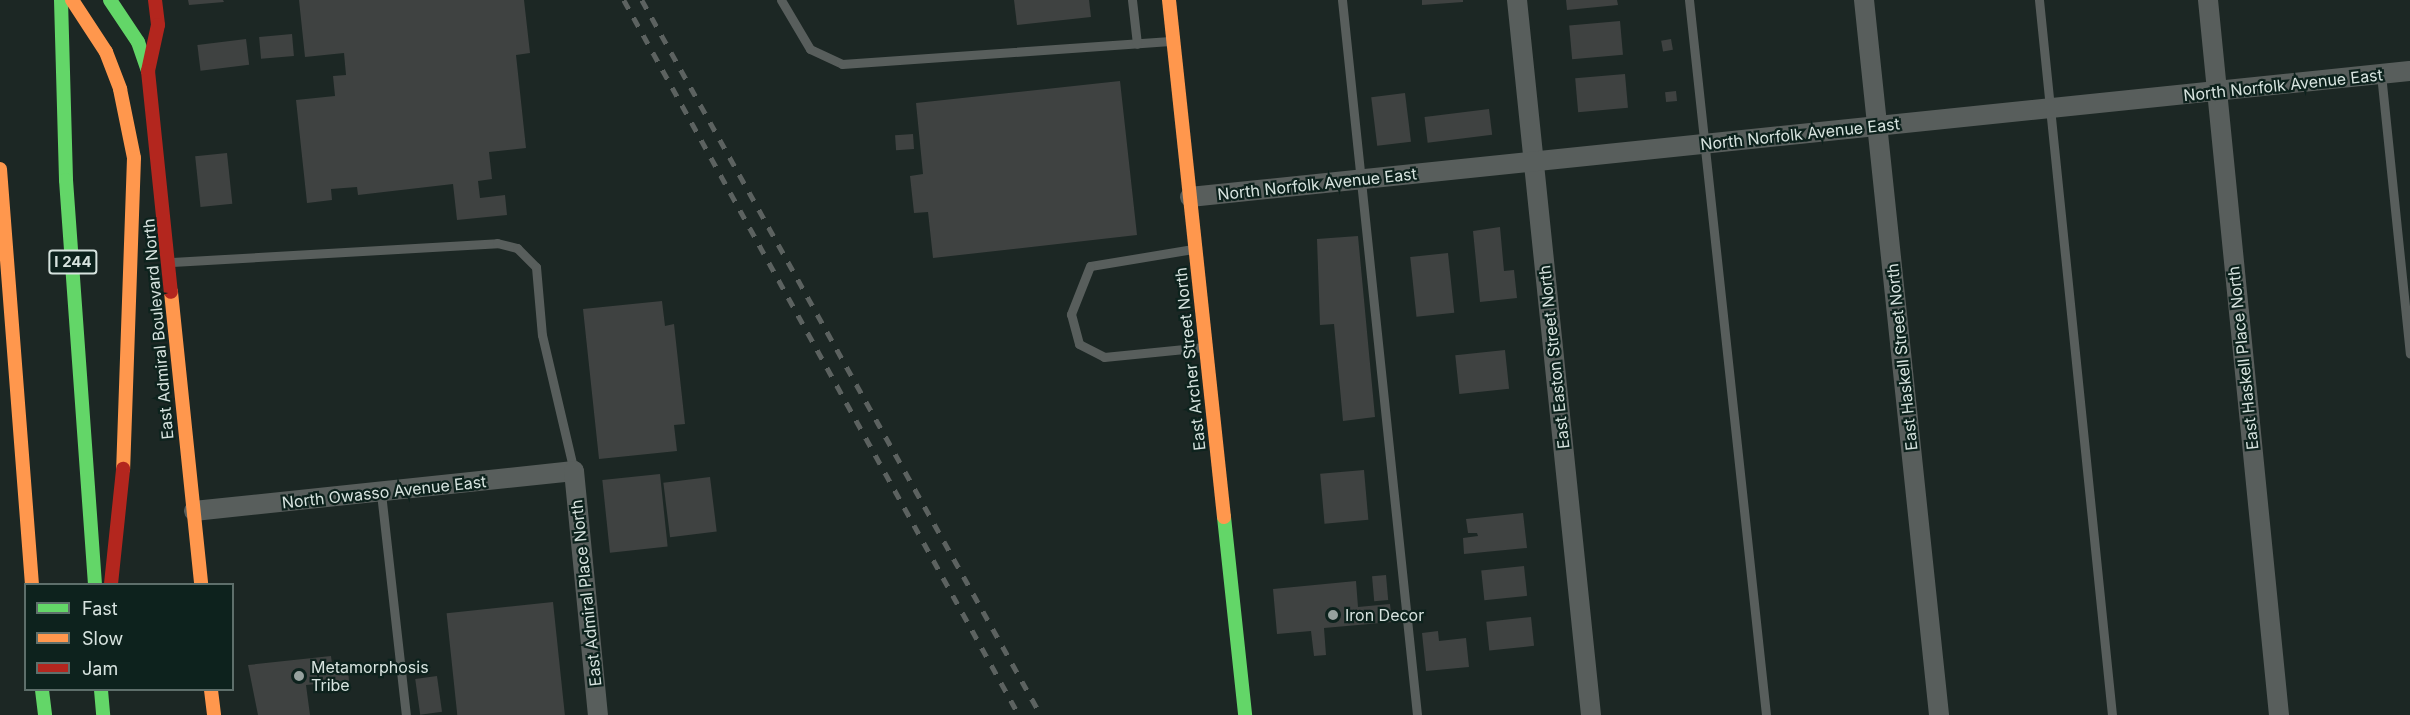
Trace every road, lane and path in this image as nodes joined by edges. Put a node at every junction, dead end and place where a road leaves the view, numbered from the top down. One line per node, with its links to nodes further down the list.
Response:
1 (61, 0): 37 (main road, I 244)
2 (72, 0): 38 (main road)
3 (110, 0): 16 (main road)
4 (155, 0): 16 (main road)
5 (781, 0): 15 (lane)
6 (1132, 0): 15 (lane)
7 (1169, 0): 14 (main road, East Archer Street North)
8 (1342, 0): 25 (lane)
9 (1517, 0): 23 (street, East Easton Street North)
10 (1689, 0): 22 (lane)
11 (1864, 0): 21 (street, East Haskell Street North)
12 (2039, 0): 20 (lane)
13 (2208, 0): 19 (street, East Haskell Place North)
14 (1173, 40): 15 (lane); 26 (main road, East Archer Street North)
15 (1137, 44)
16 (148, 71): 28 (main road, East Admiral Boulevard North)
17 (2410, 71): 18 (street, North Norfolk Avenue East)
18 (2381, 74): 19 (street, North Norfolk Avenue East); 30 (lane)
19 (2217, 92): 20 (street, North Norfolk Avenue East); 54 (street, East Haskell Place North)
20 (2051, 109): 21 (street, North Norfolk Avenue East); 53 (lane)
21 (1878, 125): 22 (street, North Norfolk Avenue East); 52 (street, East Haskell Street North)
22 (1705, 144): 23 (street, North Norfolk Avenue East); 51 (lane)
23 (1534, 162): 25 (street, North Norfolk Avenue East); 50 (street, East Easton Street North)
24 (0, 169): 36 (main road)
25 (1360, 180): 26 (street, North Norfolk Avenue East); 49 (lane)
26 (1190, 197): 27 (main road, East Archer Street North)
27 (1195, 249): 29 (main road, East Archer Street North); 29 (lane)
28 (169, 263): 31 (lane); 34 (main road, East Admiral Boulevard North)
29 (1205, 347): 48 (main road, East Archer Street North)
30 (2410, 354)
31 (574, 471): 33 (street, North Owasso Avenue East); 47 (street, East Admiral Place North)
32 (8, 481): 35 (main road)
33 (381, 493): 34 (street, North Owasso Avenue East); 46 (lane)
34 (194, 512): 39 (main road, East Admiral Boulevard North)
35 (27, 583)
36 (32, 583)
37 (95, 583)
38 (111, 583)
39 (201, 583)
40 (42, 691): 43 (main road)
41 (101, 691): 44 (main road)
42 (211, 691): 45 (main road)
43 (45, 715)
44 (103, 715)
45 (214, 715)
46 (406, 715)
47 (598, 715)
48 (1245, 715)
49 (1417, 715)
50 (1592, 715)
51 (1766, 715)
52 (1939, 715)
53 (2112, 715)
54 (2279, 715)

